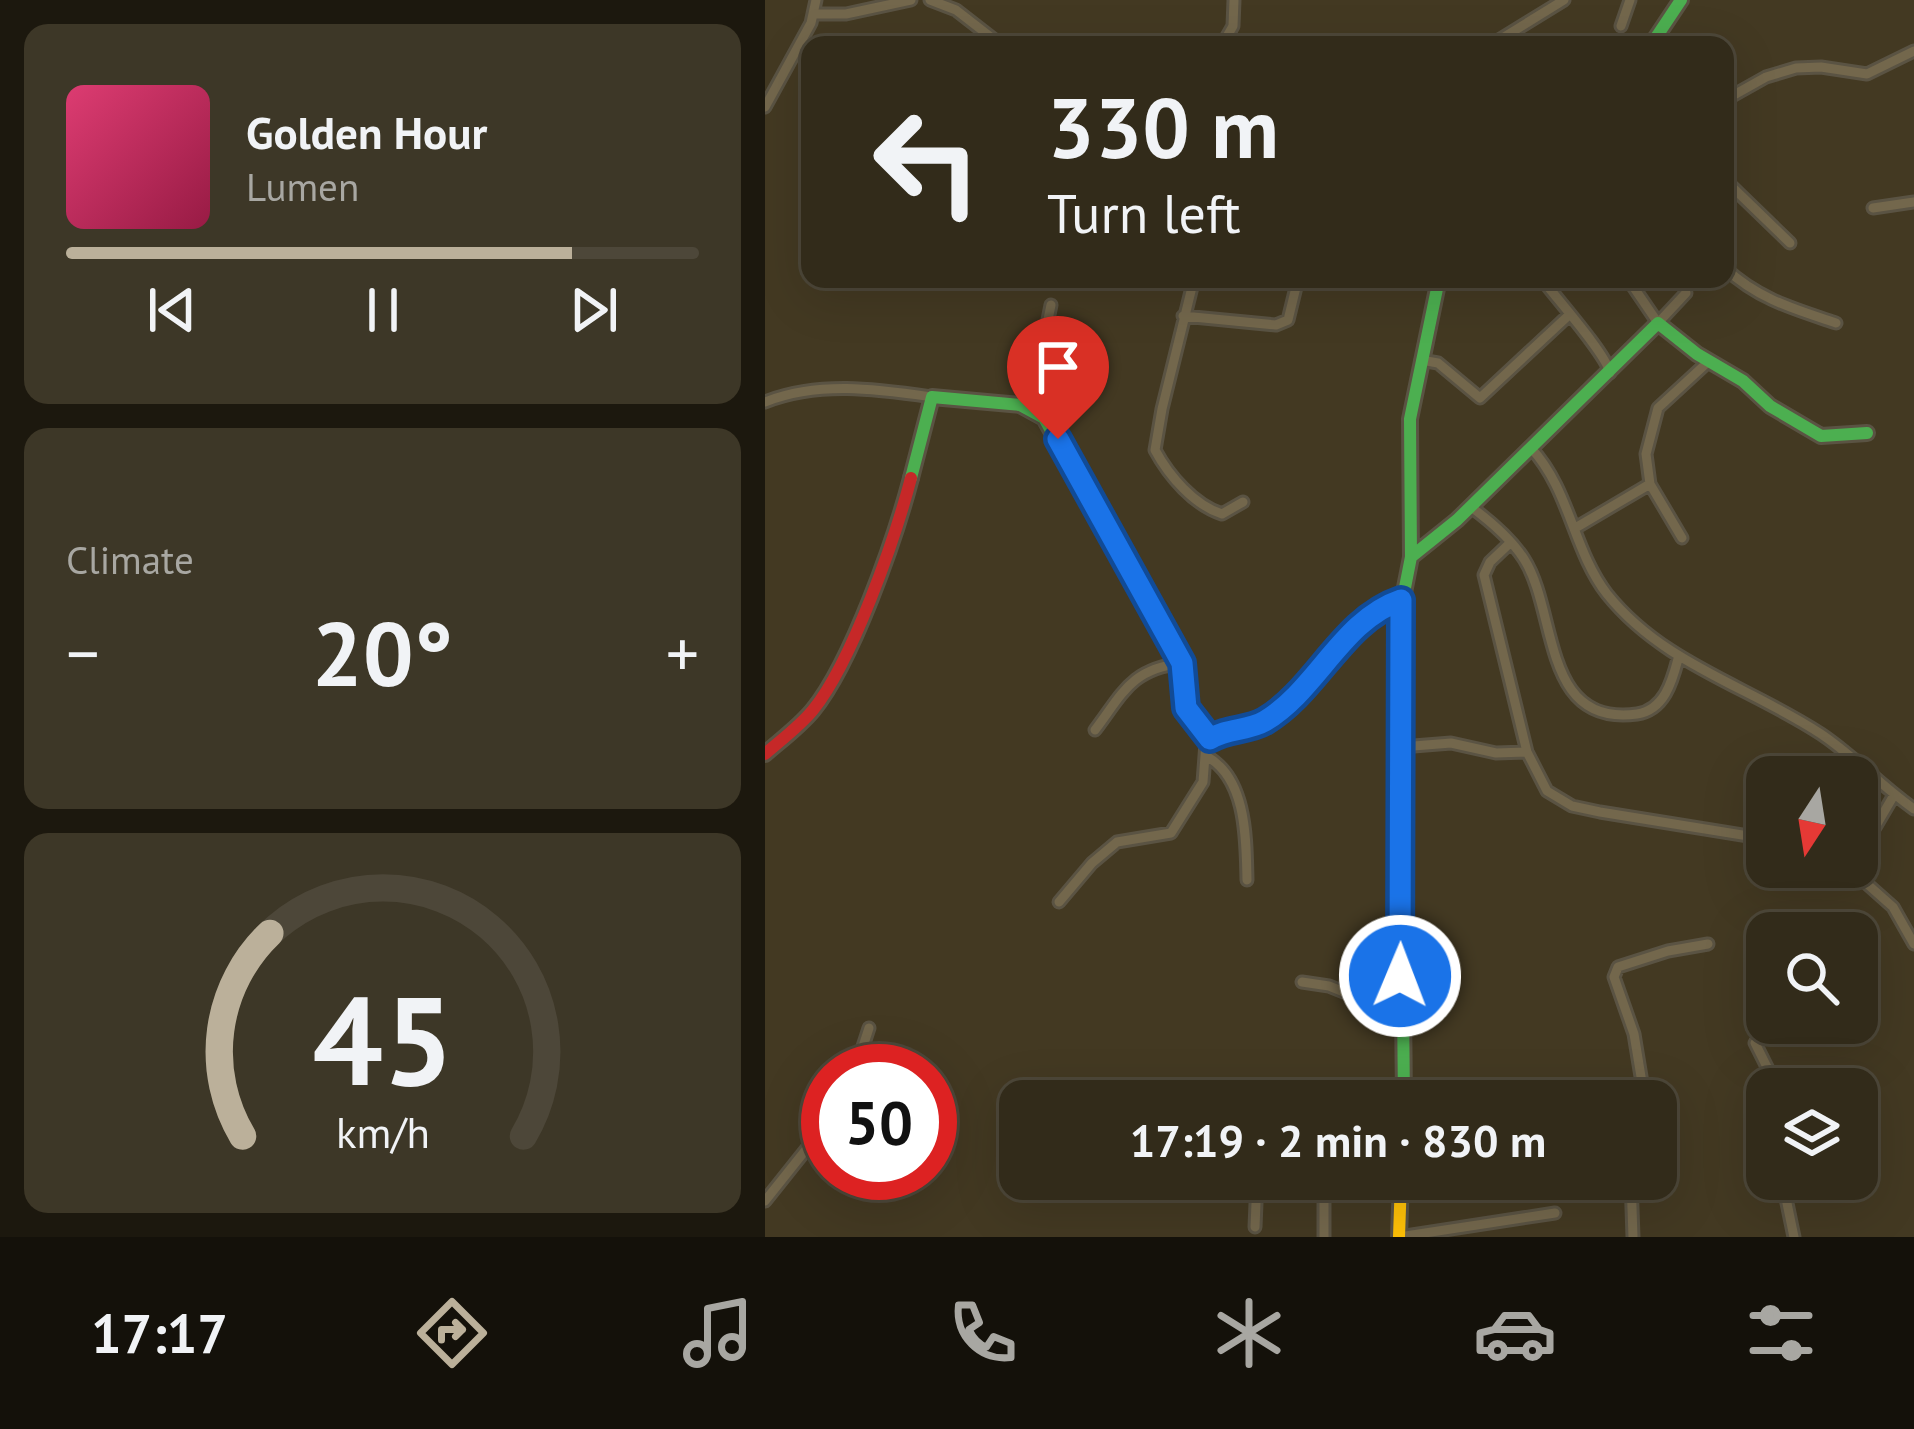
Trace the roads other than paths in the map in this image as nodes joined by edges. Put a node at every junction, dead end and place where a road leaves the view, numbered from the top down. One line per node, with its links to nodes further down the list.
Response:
1 (816, 0): 8 (street)
2 (911, 0): 8 (street)
3 (930, 0): 11 (street)
4 (1234, 0): 12 (street)
5 (1565, 0): 13 (street)
6 (1630, 0): 9 (street)
7 (1681, 0): 14 (street)
8 (814, 14): 10 (street)
9 (1621, 26)
10 (802, 36)
11 (989, 36)
12 (1227, 36)
13 (1506, 36)
14 (1657, 36)
15 (801, 39): 18 (street)
16 (1914, 51): 17 (street)
17 (1734, 95)
18 (765, 107)
19 (1734, 189): 22 (street)
20 (1914, 202): 21 (street)
21 (1873, 208)
22 (1790, 244)
23 (1734, 277): 34 (street)
24 (1191, 288): 32 (street)
25 (1296, 288): 32 (street)
26 (1437, 288): 35 (street)
27 (1548, 288): 31 (street)
28 (1634, 288): 33 (street)
29 (1686, 293): 33 (street)
30 (1051, 305): 40 (street)
31 (1569, 315): 35 (street); 37 (street)
32 (1183, 316): 44 (street)
33 (1657, 323): 36 (street); 37 (street)
34 (1836, 323)
35 (1421, 360): 49 (street)
36 (1709, 361): 41 (street); 43 (street)
37 (1610, 373): 42 (street)
38 (932, 397): 39 (street); 40 (street); 57 (street)
39 (765, 402)
40 (1020, 405): 52 (street)
41 (1867, 433)
42 (1531, 448): 45 (street); 46 (street)
43 (1650, 484): 46 (street); 47 (street)
44 (1243, 502)
45 (1471, 507): 48 (street); 49 (street)
46 (1577, 527): 51 (street)
47 (1682, 538)
48 (1510, 543): 51 (street); 56 (street)
49 (1411, 557): 50 (street)
50 (1401, 600): 54 (street); 55 (street)
51 (1678, 658): 59 (street)
52 (1182, 663): 53 (street); 54 (street)
53 (1095, 730)
54 (1210, 739): 58 (street)
55 (1401, 748): 56 (street); 68 (street)
56 (1527, 752): 62 (street)
57 (765, 754)
58 (1206, 756): 63 (street); 65 (street)
59 (1895, 795): 60 (street); 61 (street)
60 (1914, 808)
61 (1878, 823)
62 (1746, 835)
63 (1247, 880)
64 (1872, 888): 67 (street)
65 (1059, 902)
66 (1708, 944): 73 (street)
67 (1914, 944)
68 (1400, 976): 69 (street); 72 (street)
69 (1302, 982)
70 (869, 1028): 71 (street)
71 (864, 1044)
72 (1402, 1080)
73 (1641, 1080)
74 (801, 1156): 80 (street)
75 (1256, 1200): 82 (street)
76 (1325, 1200): 83 (street)
77 (1400, 1200): 84 (street)
78 (1632, 1200): 85 (street)
79 (1786, 1200): 86 (street)
80 (765, 1201)
81 (1555, 1213): 84 (street)
82 (1255, 1227)
83 (1324, 1237)
84 (1399, 1237)
85 (1633, 1237)
86 (1794, 1237)

